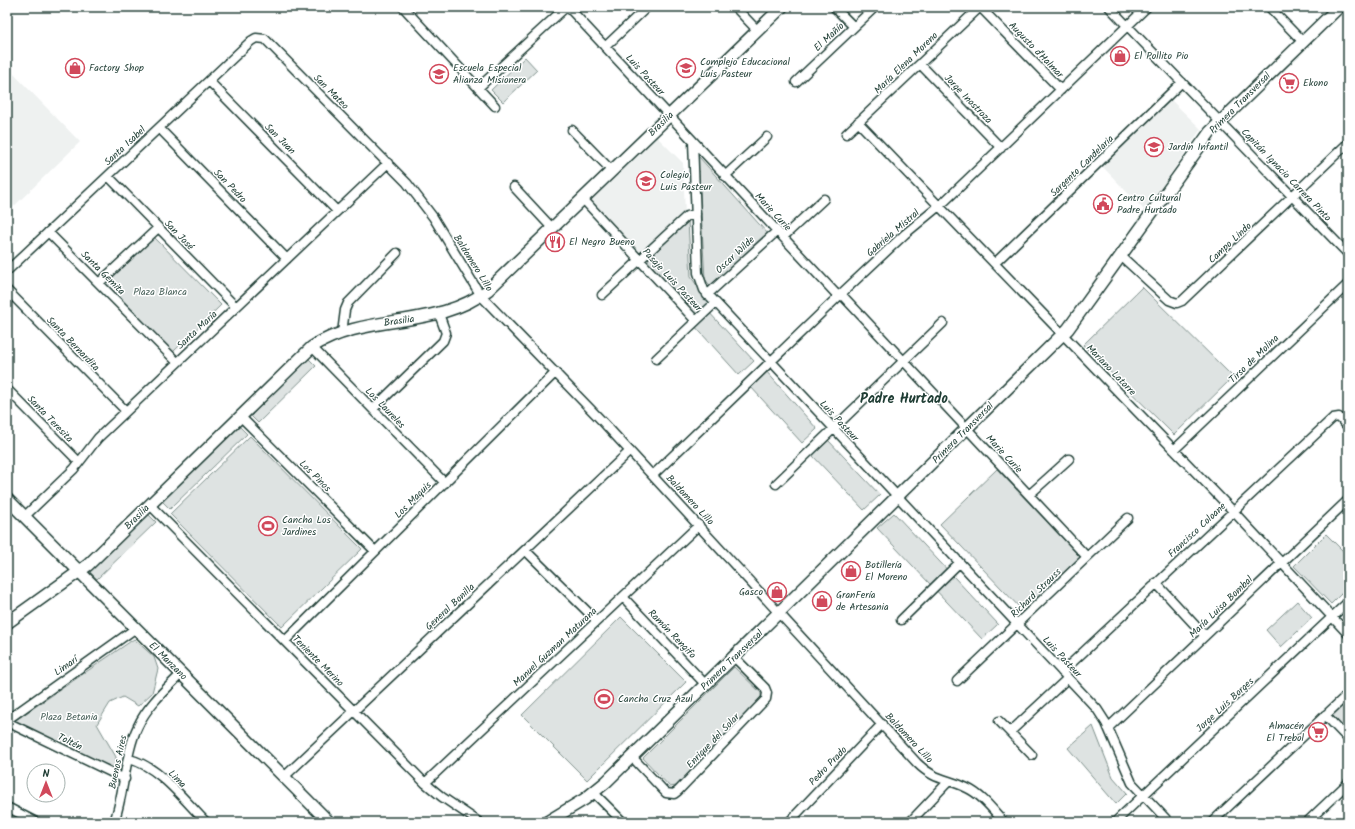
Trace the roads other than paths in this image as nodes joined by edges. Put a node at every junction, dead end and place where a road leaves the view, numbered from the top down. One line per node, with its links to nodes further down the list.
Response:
1 (403, 7): 23 (street)
2 (567, 7): 18 (street, Luis Pasteur); 23 (street)
3 (735, 7): 15 (street)
4 (782, 7): 15 (street, Brasilia)
5 (834, 7): 14 (street)
6 (876, 7): 14 (street, El Mañío)
7 (980, 7): 19 (street, María Elena Moreno); 24 (street, Augusto d'Halmar)
8 (1109, 7): 13 (street, Capitán Ignacio Carrera Pinto)
9 (1147, 7): 13 (street, Gabriela Mistral)
10 (1269, 7): 17 (street)
11 (1339, 7): 17 (street, Primera Transversal)
12 (645, 9): 18 (street)
13 (1128, 26): 22 (street, Capitán Ignacio Carrera Pinto); 24 (street, Gabriela Mistral)
14 (854, 27): 21 (street, El Mañío)
15 (758, 31): 26 (street, Brasilia)
16 (259, 38): 20 (street, Santa Isabel); 36 (street, San Mateo)
17 (1303, 42): 27 (street, Primera Transversal)
18 (605, 47): 26 (street, Luis Pasteur)
19 (920, 64): 28 (street, María Elena Moreno); 35 (street, Jorge Inostroza)
20 (209, 81): 29 (street, Santa Isabel); 45 (street, San Juan)
21 (796, 82)
22 (1182, 82): 27 (street, Capitán Ignacio Carrera Pinto); 57 (street, Sargento Candelaria)
23 (478, 88): 25 (street)
24 (1061, 90): 35 (street, Gabriela Mistral)
25 (495, 106)
26 (670, 116): 33 (street, Luis Pasteur); 37 (street, Brasilia)
27 (1220, 121): 41 (street, Capitán Ignacio Carrera Pinto); 54 (street, Primera Transversal)
28 (858, 122): 31 (street, María Elena Moreno); 44 (street, Mariano Latorre)
29 (158, 128): 38 (street, Santa Isabel); 55 (street, San Pedro)
30 (572, 130): 37 (street)
31 (846, 134)
32 (767, 137): 39 (street)
33 (693, 141): 39 (street, Marie Curie); 46 (street, Luis Pasteur)
34 (1348, 143): 41 (street, Campo Lindo)
35 (1001, 148): 44 (street, Gabriela Mistral)
36 (388, 163): 45 (street, Santa María); 65 (street, Baldomero Lillo)
37 (612, 171): 43 (street, Brasilia)
38 (108, 176): 47 (street, San José); 50 (street, Santa Isabel)
39 (725, 176): 49 (street, Marie Curie)
40 (514, 187): 48 (street)
41 (1293, 197): 53 (street, Capitán Ignacio Carrera Pinto); 54 (street, Campo Lindo)
42 (824, 198): 51 (street)
43 (583, 199): 48 (street, Brasilia); 56 (street, Pasaje Luis Pasteur)
44 (939, 206): 57 (street, Mariano Latorre); 64 (street, Gabriela Mistral)
45 (337, 211): 55 (street, Santa María)
46 (696, 214): 56 (street); 63 (street, Luis Pasteur)
47 (158, 228): 59 (street); 67 (street, San José)
48 (552, 228): 65 (street, Brasilia)
49 (777, 231): 51 (street, Marie Curie); 63 (street, Oscar Wilde)
50 (48, 232): 58 (street, Santa Isabel); 59 (street, Santa Gemita)
51 (783, 237): 64 (street, Marie Curie)
52 (397, 253): 71 (street)
53 (1348, 254)
54 (1122, 256): 72 (street, Primera Transversal)
55 (287, 259): 67 (street, Santa María)
56 (640, 260): 62 (street); 69 (street, Pasaje Luis Pasteur)
57 (995, 263): 72 (street, Mariano Latorre)
58 (7, 271)
59 (99, 283): 76 (street, Santa Gemita)
60 (1348, 284): 86 (street, Tirso de Molina)
61 (7, 290): 81 (street, Santa Bernardita)
62 (602, 295)
63 (707, 295): 66 (street, Luis Pasteur)
64 (839, 295): 75 (street, Marie Curie); 77 (street, Gabriela Mistral)
65 (481, 296): 68 (street, Brasilia); 78 (street, Baldomero Lillo)
66 (715, 303): 69 (street); 77 (street, Luis Pasteur)
67 (236, 307): 76 (street, Santa María)
68 (439, 314): 71 (street, Brasilia); 80 (street)
69 (696, 321): 74 (street)
70 (943, 323): 75 (street)
71 (342, 333): 73 (street, Brasilia)
72 (1063, 334): 85 (street, Primera Transversal); 86 (street, Mariano Latorre)
73 (312, 347): 80 (street, Los Laureles); 82 (street, Brasilia)
74 (656, 359)
75 (904, 361): 84 (street); 85 (street, Marie Curie)
76 (177, 362): 81 (street, Santa María)
77 (770, 362): 84 (street, Luis Pasteur); 90 (street, Gabriela Mistral)
78 (556, 372): 87 (street, Baldomero Lillo); 91 (street, Los Maquis)
79 (7, 389): 89 (street, Santa Teresita)
80 (373, 409): 91 (street, Los Laureles)
81 (126, 411): 89 (street, Santa María)
82 (240, 416): 97 (street, Brasilia); 103 (street, Los Pinos)
83 (1348, 427): 98 (street, Francisco Coloane)
84 (833, 429): 92 (street); 94 (street, Luis Pasteur)
85 (967, 429): 93 (street, Marie Curie); 94 (street, Primera Transversal)
86 (1174, 450): 98 (street, Mariano Latorre)
87 (630, 451): 90 (street, Baldomero Lillo); 102 (street, General Bonilla)
88 (1069, 459): 93 (street)
89 (79, 462): 99 (street, Santa María)
90 (653, 475): 101 (street, Baldomero Lillo)
91 (445, 483): 103 (street, Los Maquis)
92 (776, 484)
93 (1029, 495): 104 (street, Marie Curie)
94 (898, 498): 105 (street, Luis Pasteur); 111 (street, Primera Transversal)
95 (7, 499): 99 (street, El Manzano)
96 (1348, 500): 106 (street, María Luisa Bombal)
97 (150, 505): 107 (street, Brasilia); 120 (street, Teniente Merino)
98 (1233, 511): 106 (street, Mariano Latorre); 108 (street, Francisco Coloane)
99 (24, 517): 107 (street, El Manzano)
100 (1128, 518): 104 (street, Richard Strauss)
101 (699, 525): 109 (street, Manuel Guzman Maturana); 111 (street, Baldomero Lillo)
102 (525, 550): 114 (street); 127 (street, General Bonilla)
103 (376, 551): 120 (street, Los Maquis)
104 (1087, 557): 116 (street, Richard Strauss)
105 (959, 563): 113 (street); 116 (street, Luis Pasteur)
106 (1282, 563): 112 (street, Mariano Latorre); 119 (street, María Luisa Bombal)
107 (79, 573): 115 (street, Brasilia); 117 (street, El Manzano)
108 (1156, 584): 119 (street); 123 (street, Francisco Coloane)
109 (623, 597): 114 (street, Manuel Guzman Maturana); 125 (street, Ramón Rengifo)
110 (1348, 602): 112 (street, Jorge Luis Borges)
111 (780, 613): 121 (street, Primera Transversal); 131 (street, Baldomero Lillo)
112 (1332, 617): 118 (street, Mariano Latorre); 144 (street, Jorge Luis Borges)
113 (901, 620)
114 (597, 621): 141 (street, Manuel Guzman Maturana)
115 (7, 623)
116 (1017, 624): 123 (street, Luis Pasteur); 124 (street, Richard Strauss)
117 (136, 628): 122 (street, El Manzano); 129 (street, Limarí)
118 (1348, 634)
119 (1205, 636): 132 (street, María Luisa Bombal)
120 (285, 641): 127 (street, Teniente Merino)
121 (734, 657): 125 (street, Primera Transversal); 136 (street, Enrique del Solar)
122 (181, 674): 137 (street, Buenos Aires); 138 (street, El Manzano)
123 (1065, 675): 132 (street, Luis Pasteur); 133 (street, Francisco Coloane)
124 (957, 681)
125 (706, 685): 136 (street, Primera Transversal)
126 (1348, 694): 128 (street)
127 (354, 711): 138 (street, General Bonilla); 141 (street, Teniente Merino)
128 (1325, 715): 134 (street); 160 (street)
129 (7, 721): 139 (street, Toltén)
130 (999, 721): 133 (street)
131 (882, 724): 140 (street, Baldomero Lillo); 154 (street, Pedro Prado)
132 (1108, 728): 144 (street, Luis Pasteur)
133 (1010, 732): 135 (street)
134 (1348, 739)
135 (1032, 755)
136 (632, 757): 143 (street, Primera Transversal)
137 (129, 759): 139 (street, Buenos Aires); 149 (street, Lima)
138 (284, 777): 150 (street, El Manzano)
139 (125, 779): 148 (street, Buenos Aires)
140 (948, 782): 146 (street); 157 (street, Baldomero Lillo)
141 (425, 783): 151 (street, Teniente Merino)
142 (1348, 783): 161 (street)
143 (594, 793): 152 (street, Primera Transversal); 153 (street)
144 (1143, 796): 158 (street, Jorge Luis Borges); 159 (street, Luis Pasteur)
145 (7, 807): 147 (street)
146 (916, 815): 155 (street); 156 (street)
147 (36, 822)
148 (114, 822)
149 (206, 822)
150 (329, 822)
151 (479, 822)
152 (547, 822)
153 (623, 822)
154 (789, 822)
155 (910, 822)
156 (924, 822)
157 (1004, 822)
158 (1115, 822)
159 (1168, 822)
160 (1212, 822)
161 (1307, 822)

